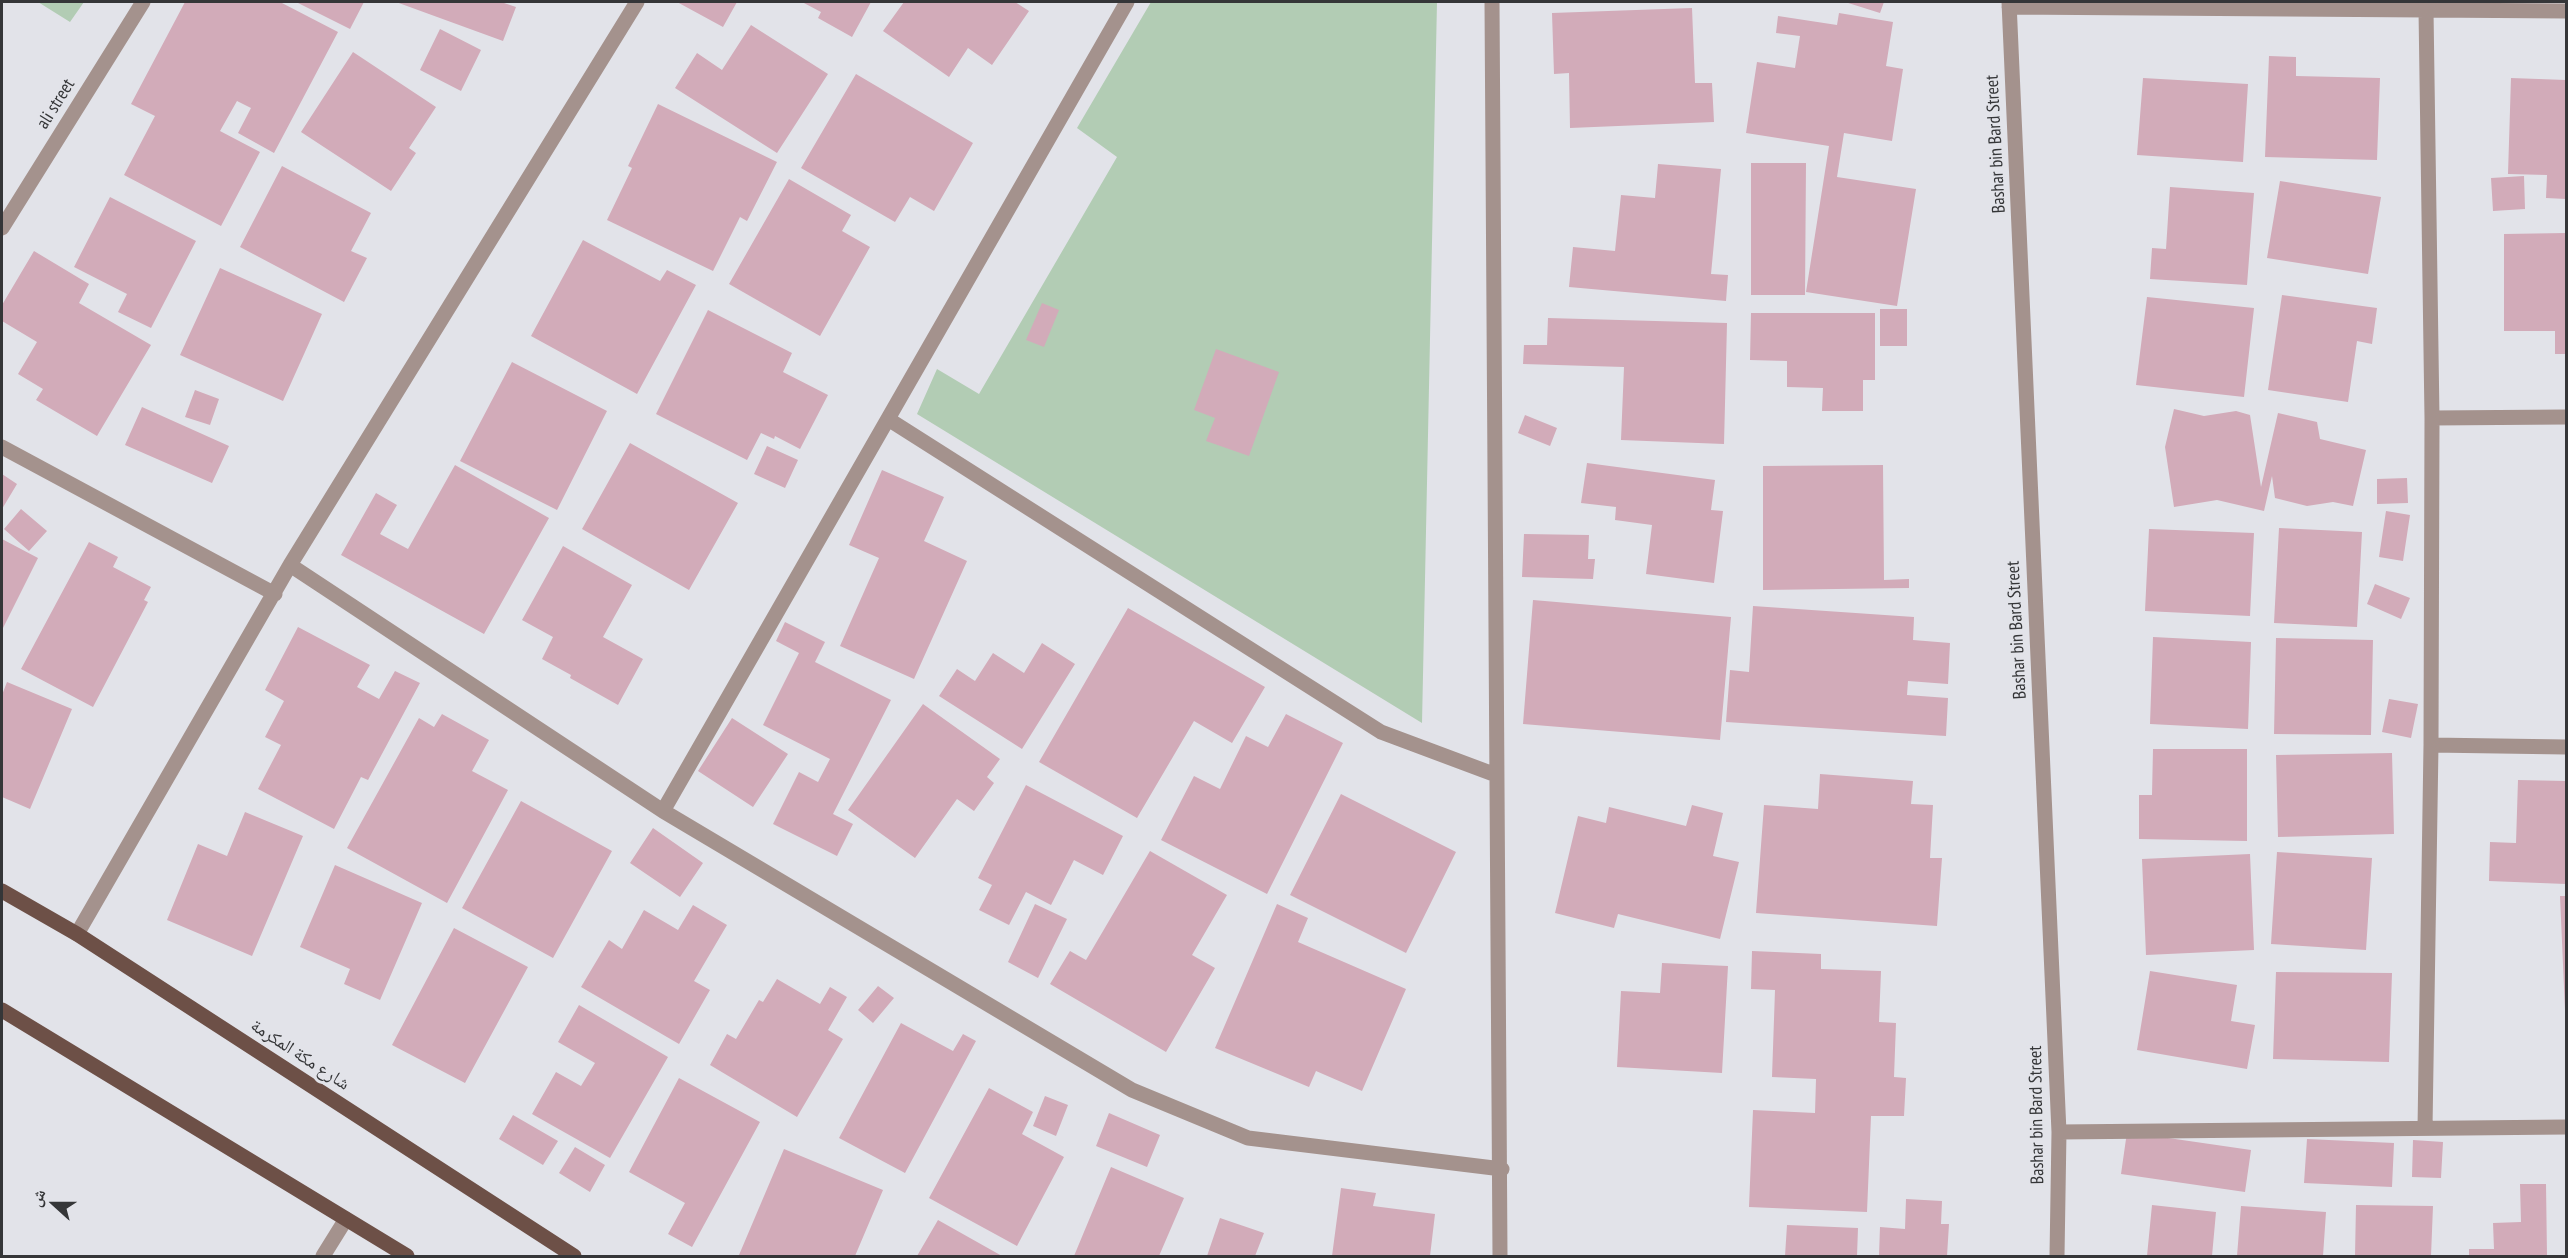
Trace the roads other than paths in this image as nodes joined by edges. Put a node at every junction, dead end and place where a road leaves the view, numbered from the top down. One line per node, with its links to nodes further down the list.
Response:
1 (143, 2): 8 (street, ali street)
2 (638, 2): 13 (street)
3 (1127, 2): 11 (street)
4 (1492, 2): 17 (street)
5 (2009, 4): 6 (street); 24 (street, Bashar bin Bard Street)
6 (2426, 10): 7 (street); 10 (street)
7 (2566, 11)
8 (2, 228)
9 (2566, 417): 10 (street)
10 (2432, 418): 15 (street)
11 (888, 419): 17 (street); 18 (street)
12 (2, 447): 14 (street)
13 (290, 565): 14 (street); 18 (street)
14 (275, 594): 20 (street)
15 (2432, 745): 16 (street); 23 (street)
16 (2566, 747)
17 (1496, 775): 25 (street)
18 (663, 811): 25 (street)
19 (2, 891): 20 (main road, شارع مكة المكرمة)
20 (77, 933): 29 (main road, شارع مكة المكرمة)
21 (2, 1010): 26 (main road)
22 (2566, 1127): 23 (street)
23 (2425, 1128): 24 (street)
24 (2059, 1132): 31 (street, Bashar bin Bard Street)
25 (1502, 1168): 30 (street)
26 (346, 1219): 27 (street); 28 (main road)
27 (323, 1257)
28 (407, 1257)
29 (574, 1257)
30 (1500, 1257)
31 (2057, 1257)

